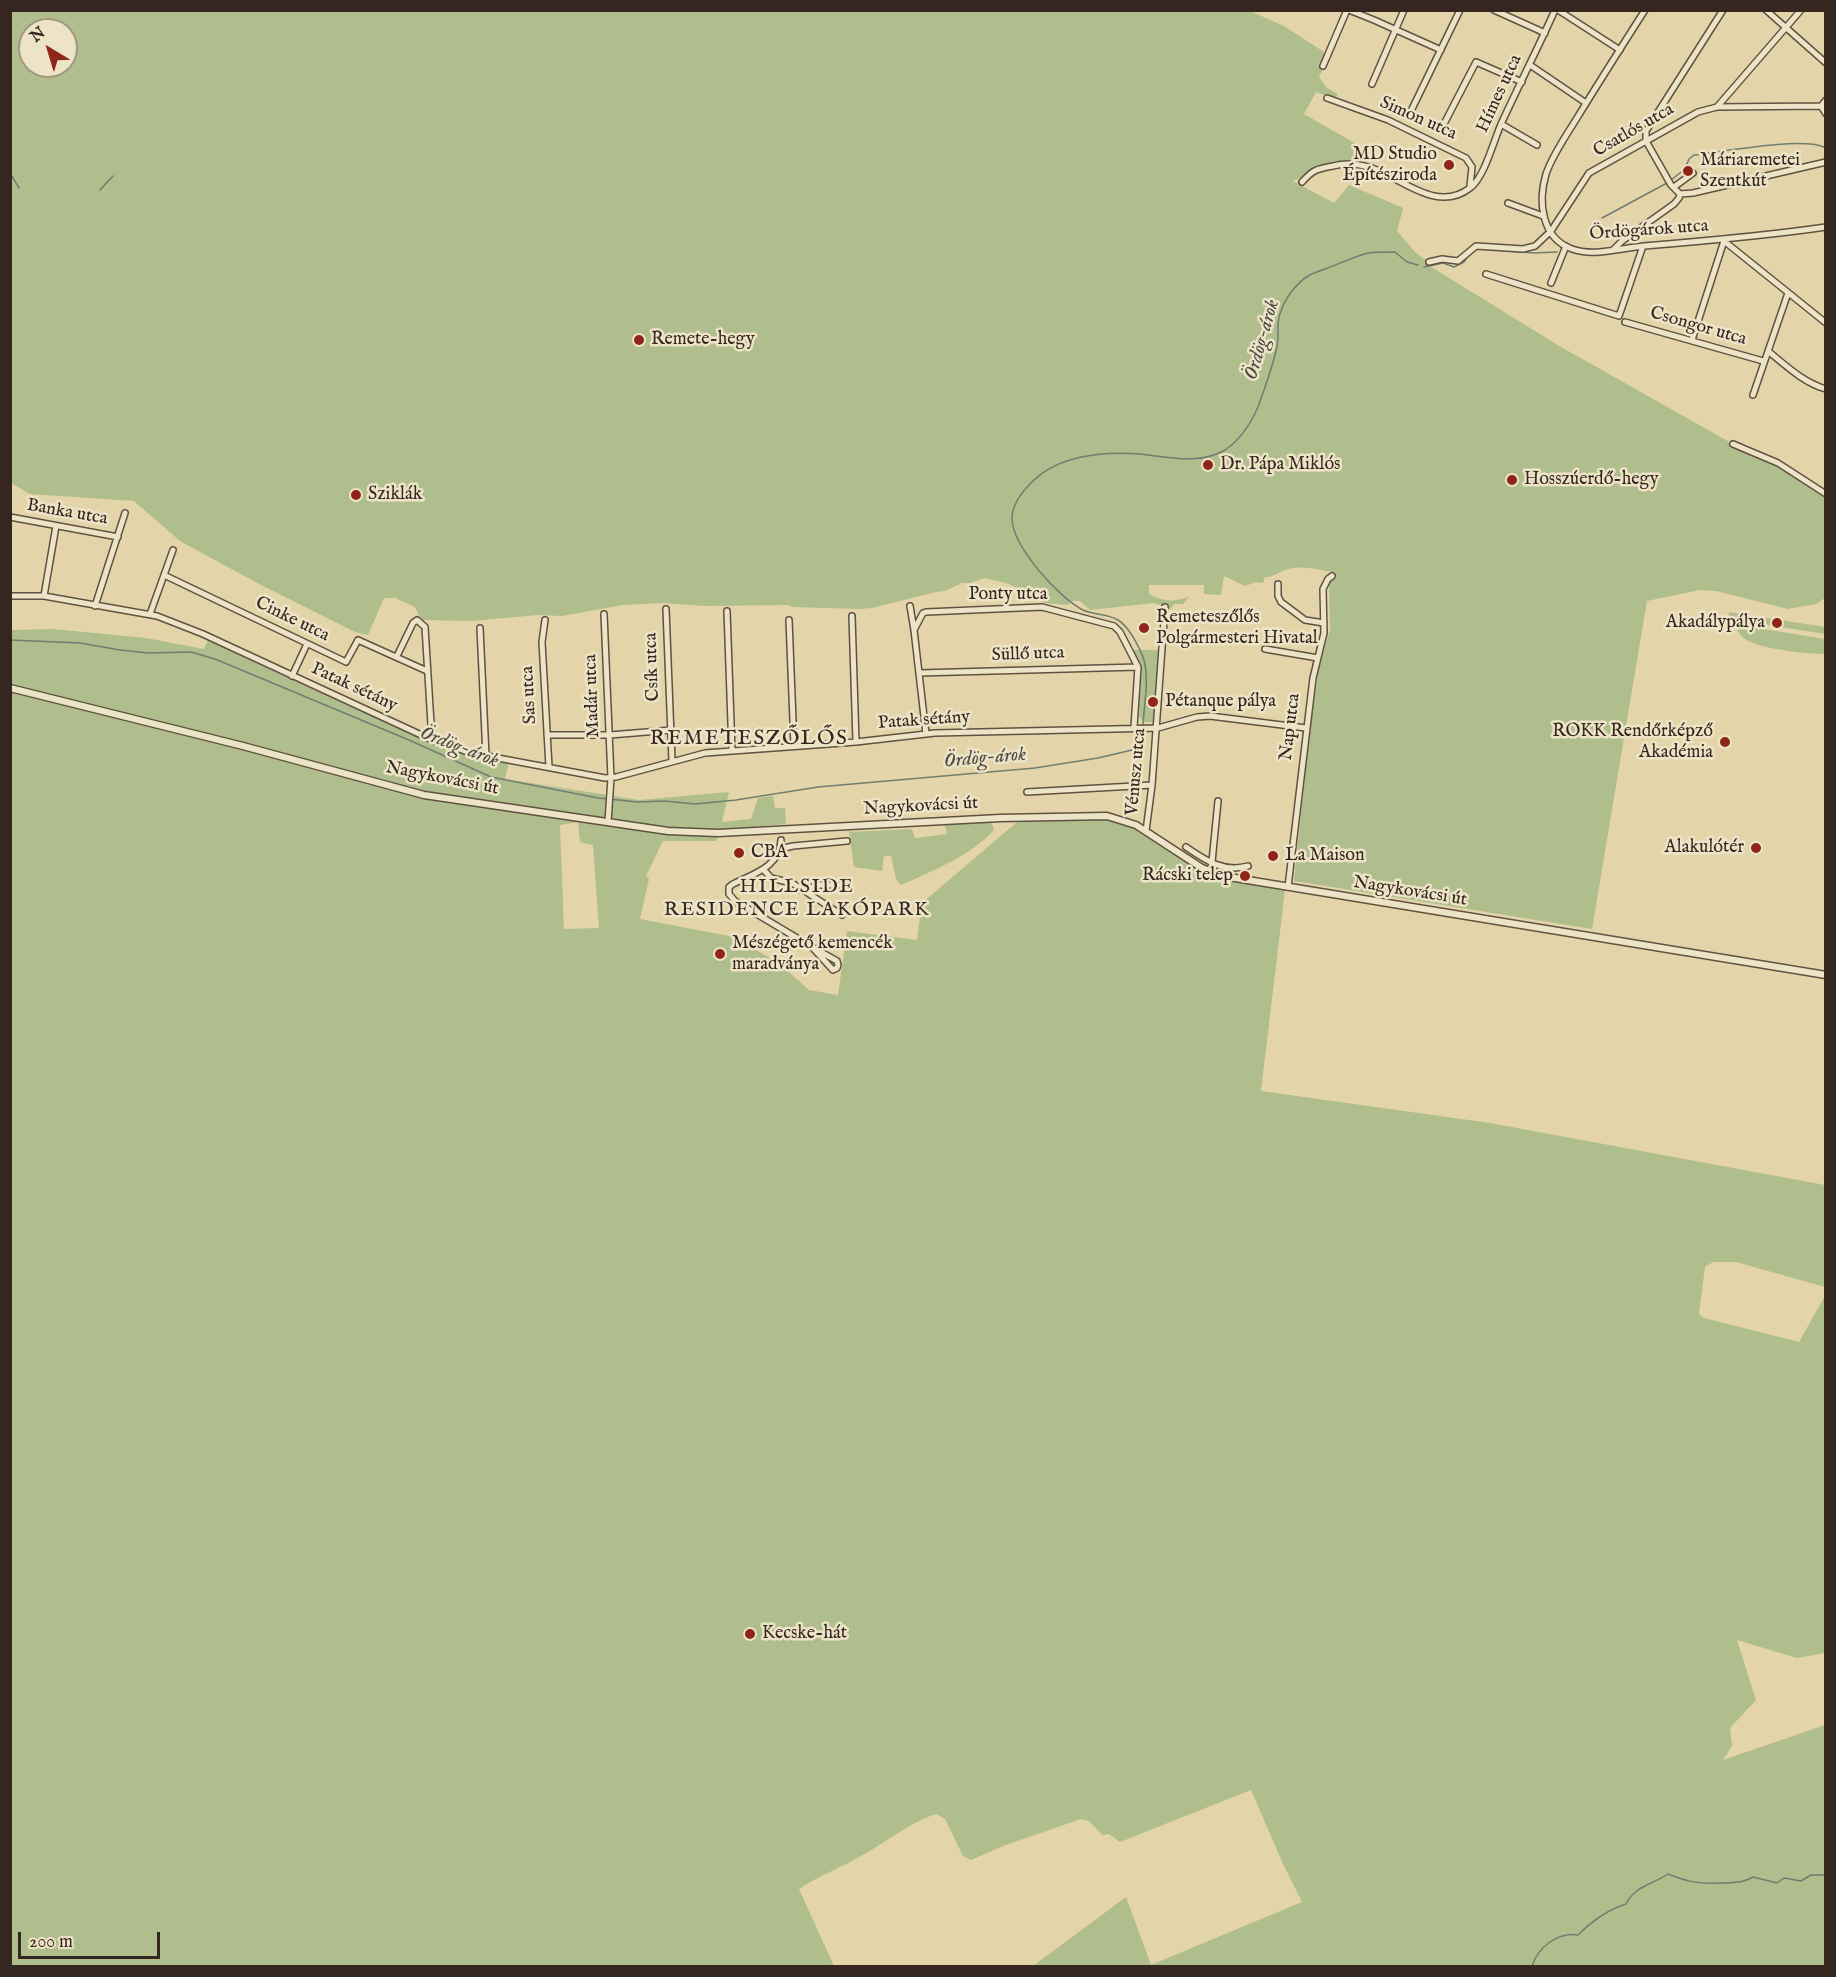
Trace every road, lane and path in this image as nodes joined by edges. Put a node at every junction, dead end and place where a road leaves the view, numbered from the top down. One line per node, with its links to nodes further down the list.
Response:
1 (1348, 10): 11 (street); 17 (street)
2 (1404, 10): 11 (street)
3 (1461, 10): 13 (street)
4 (1494, 10): 12 (street)
5 (1556, 10): 12 (street, Hímes utca); 14 (street)
6 (1645, 10): 14 (street, Ördögárok utca)
7 (1723, 10): 29 (street)
8 (1766, 10): 10 (street)
9 (1801, 10): 10 (street)
10 (1786, 28): 15 (street); 24 (street)
11 (1396, 30): 13 (street); 19 (street)
12 (1545, 33): 16 (street, Hímes utca)
13 (1441, 50): 25 (street)
14 (1620, 50): 22 (street, Ördögárok utca)
15 (1826, 63)
16 (1530, 65): 18 (street, Hímes utca); 22 (street)
17 (1323, 66)
18 (1521, 82): 27 (street); 28 (street, Hímes utca)
19 (1372, 84)
20 (1327, 98): 35 (street, Simon utca)
21 (1826, 100): 23 (street)
22 (1586, 103): 38 (street, Ördögárok utca)
23 (1821, 106): 24 (street, Csatlós utca); 26 (street)
24 (1718, 107): 29 (street, Csatlós utca)
25 (1411, 111)
26 (1826, 114)
27 (1445, 122)
28 (1501, 124): 30 (street); 35 (street, Hímes utca)
29 (1646, 141): 34 (street); 40 (street, Csatlós utca)
30 (1538, 145)
31 (1826, 162): 36 (street)
32 (1693, 173): 34 (street)
33 (1302, 182): 35 (street)
34 (1673, 186): 36 (street)
35 (1470, 188)
36 (1680, 194): 44 (street)
37 (1508, 203): 38 (street)
38 (1544, 216): 40 (street, Ördögárok utca)
39 (1826, 227): 41 (street, Ördögárok utca)
40 (1551, 231): 42 (street, Ördögárok utca); 45 (street, Csatlós utca)
41 (1724, 241): 43 (street, Ördögárok utca); 48 (street); 51 (street)
42 (1566, 246): 44 (street, Ördögárok utca); 47 (street)
43 (1642, 246): 44 (street, Ördögárok utca); 46 (street)
44 (1613, 250)
45 (1429, 262)
46 (1486, 274)
47 (1551, 282)
48 (1788, 293): 50 (street); 52 (street)
49 (1625, 322): 51 (street, Csongor utca)
50 (1826, 323)
51 (1692, 340): 53 (street, Csongor utca)
52 (1768, 351): 53 (street); 54 (street)
53 (1764, 361): 55 (street)
54 (1826, 389)
55 (1753, 395)
56 (1733, 444): 57 (street)
57 (1826, 494)
58 (125, 513): 61 (street)
59 (10, 517): 60 (street, Banka utca)
60 (56, 526): 61 (street, Banka utca); 67 (street)
61 (118, 537): 68 (street)
62 (173, 550): 63 (street)
63 (164, 574): 73 (street); 81 (street, Cinke utca)
64 (1332, 576): 78 (street, Nap utca)
65 (1278, 584): 78 (street)
66 (10, 596): 67 (street, Patak sétány)
67 (45, 596): 68 (street, Patak sétány)
68 (95, 606): 73 (street, Patak sétány)
69 (910, 606): 80 (street)
70 (1165, 607): 91 (street, Vénusz utca)
71 (666, 609): 93 (street, Csík utca)
72 (727, 611): 100 (street)
73 (150, 614): 88 (street, Patak sétány)
74 (604, 614): 96 (street, Madár utca)
75 (852, 616): 98 (street)
76 (545, 620): 95 (street, Sas utca)
77 (789, 620): 99 (street)
78 (1324, 623): 84 (street, Nap utca)
79 (480, 628): 101 (street)
80 (914, 630): 85 (street, Ponty utca); 87 (street)
81 (307, 644): 83 (street, Cinke utca); 88 (street)
82 (1265, 649): 84 (street)
83 (397, 656): 86 (street, Cinke utca); 86 (street)
84 (1318, 658): 92 (street, Nap utca)
85 (1138, 667): 87 (street, Süllő utca); 90 (street)
86 (427, 671): 97 (street)
87 (919, 673): 94 (street)
88 (292, 676): 97 (street, Patak sétány)
89 (10, 688): 108 (street, Nagykovácsi út)
90 (1134, 727): 91 (street, Patak sétány); 94 (street, Patak sétány)
91 (1154, 727): 92 (street, Patak sétány); 105 (street, Vénusz utca)
92 (1306, 728): 119 (street, Nap utca)
93 (671, 730): 96 (street); 102 (street, Csík utca)
94 (926, 734): 98 (street, Patak sétány)
95 (548, 735): 96 (street); 103 (street, Sas utca)
96 (610, 735): 104 (street, Madár utca)
97 (432, 740): 101 (street, Patak sétány)
98 (856, 742): 99 (street, Patak sétány)
99 (794, 746): 100 (street, Patak sétány)
100 (732, 751): 102 (street, Patak sétány)
101 (486, 756): 103 (street, Patak sétány)
102 (672, 761): 104 (street, Patak sétány)
103 (549, 767): 104 (street, Patak sétány)
104 (611, 778): 108 (street, Madár utca)
105 (1152, 785): 106 (street); 109 (street, Vénusz utca)
106 (1027, 792)
107 (1218, 801): 114 (street)
108 (608, 822): 109 (street, Nagykovácsi út)
109 (1146, 831): 117 (street, Nagykovácsi út)
110 (780, 840): 113 (street)
111 (847, 842): 113 (street)
112 (1186, 847): 114 (street)
113 (780, 849): 116 (street)
114 (1212, 864): 115 (street); 117 (street)
115 (1248, 866)
116 (763, 869): 120 (street); 122 (street)
117 (1211, 872): 119 (street, Nagykovácsi út)
118 (843, 885): 120 (street)
119 (1288, 887): 123 (street, Nagykovácsi út)
120 (801, 890): 121 (street)
121 (842, 915)
122 (812, 947): 122 (street)
123 (1826, 975)

